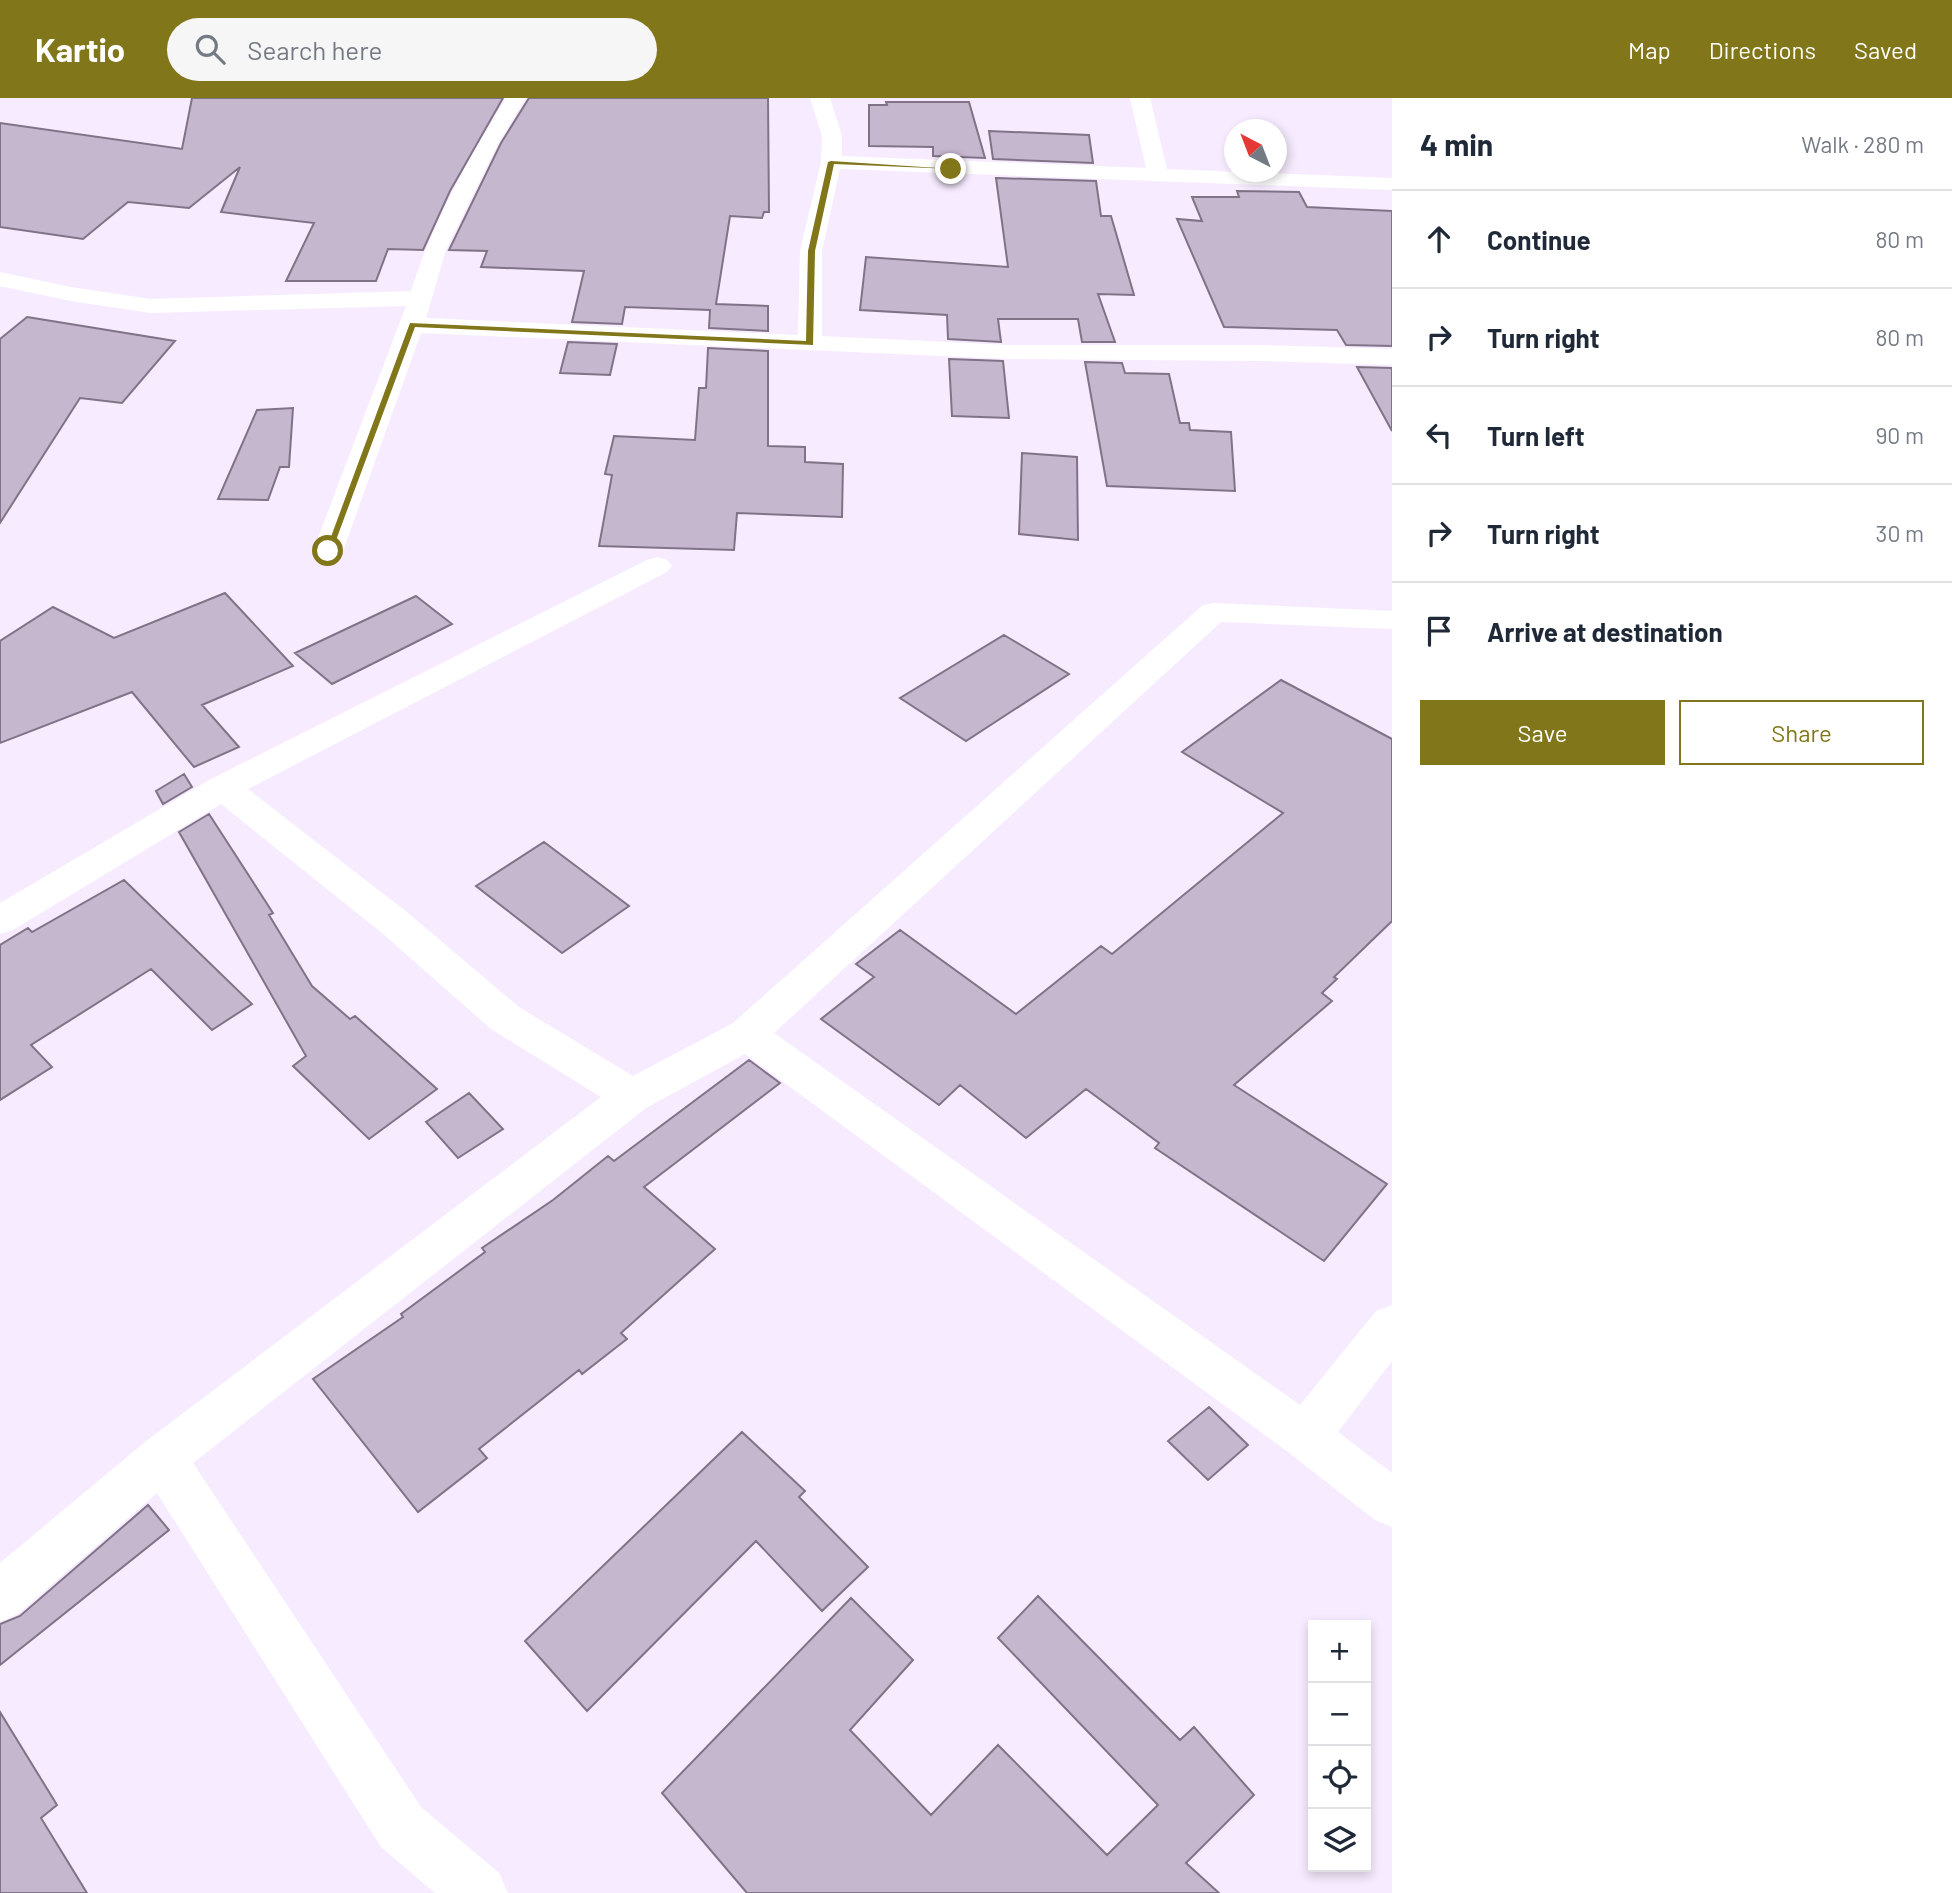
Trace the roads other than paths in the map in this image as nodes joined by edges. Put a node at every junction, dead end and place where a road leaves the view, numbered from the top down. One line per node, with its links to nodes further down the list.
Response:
1 (516, 98): 8 (street)
2 (820, 98): 4 (street)
3 (1140, 98): 5 (street)
4 (831, 162): 5 (street); 10 (street)
5 (1158, 176): 6 (street)
6 (1392, 184)
7 (0, 279): 8 (street)
8 (420, 298): 9 (street)
9 (412, 325): 10 (street); 12 (street)
10 (810, 344): 11 (street)
11 (1392, 357)
12 (328, 551)
13 (657, 566): 15 (street)
14 (1392, 620): 17 (street)
15 (223, 787): 16 (street); 18 (street)
16 (0, 920)
17 (747, 1034): 18 (street); 20 (street)
18 (632, 1096): 21 (street)
19 (1392, 1326): 20 (street)
20 (1306, 1436): 22 (street)
21 (162, 1458): 23 (street); 24 (street)
22 (1392, 1503)
23 (0, 1596)
24 (479, 1893)

